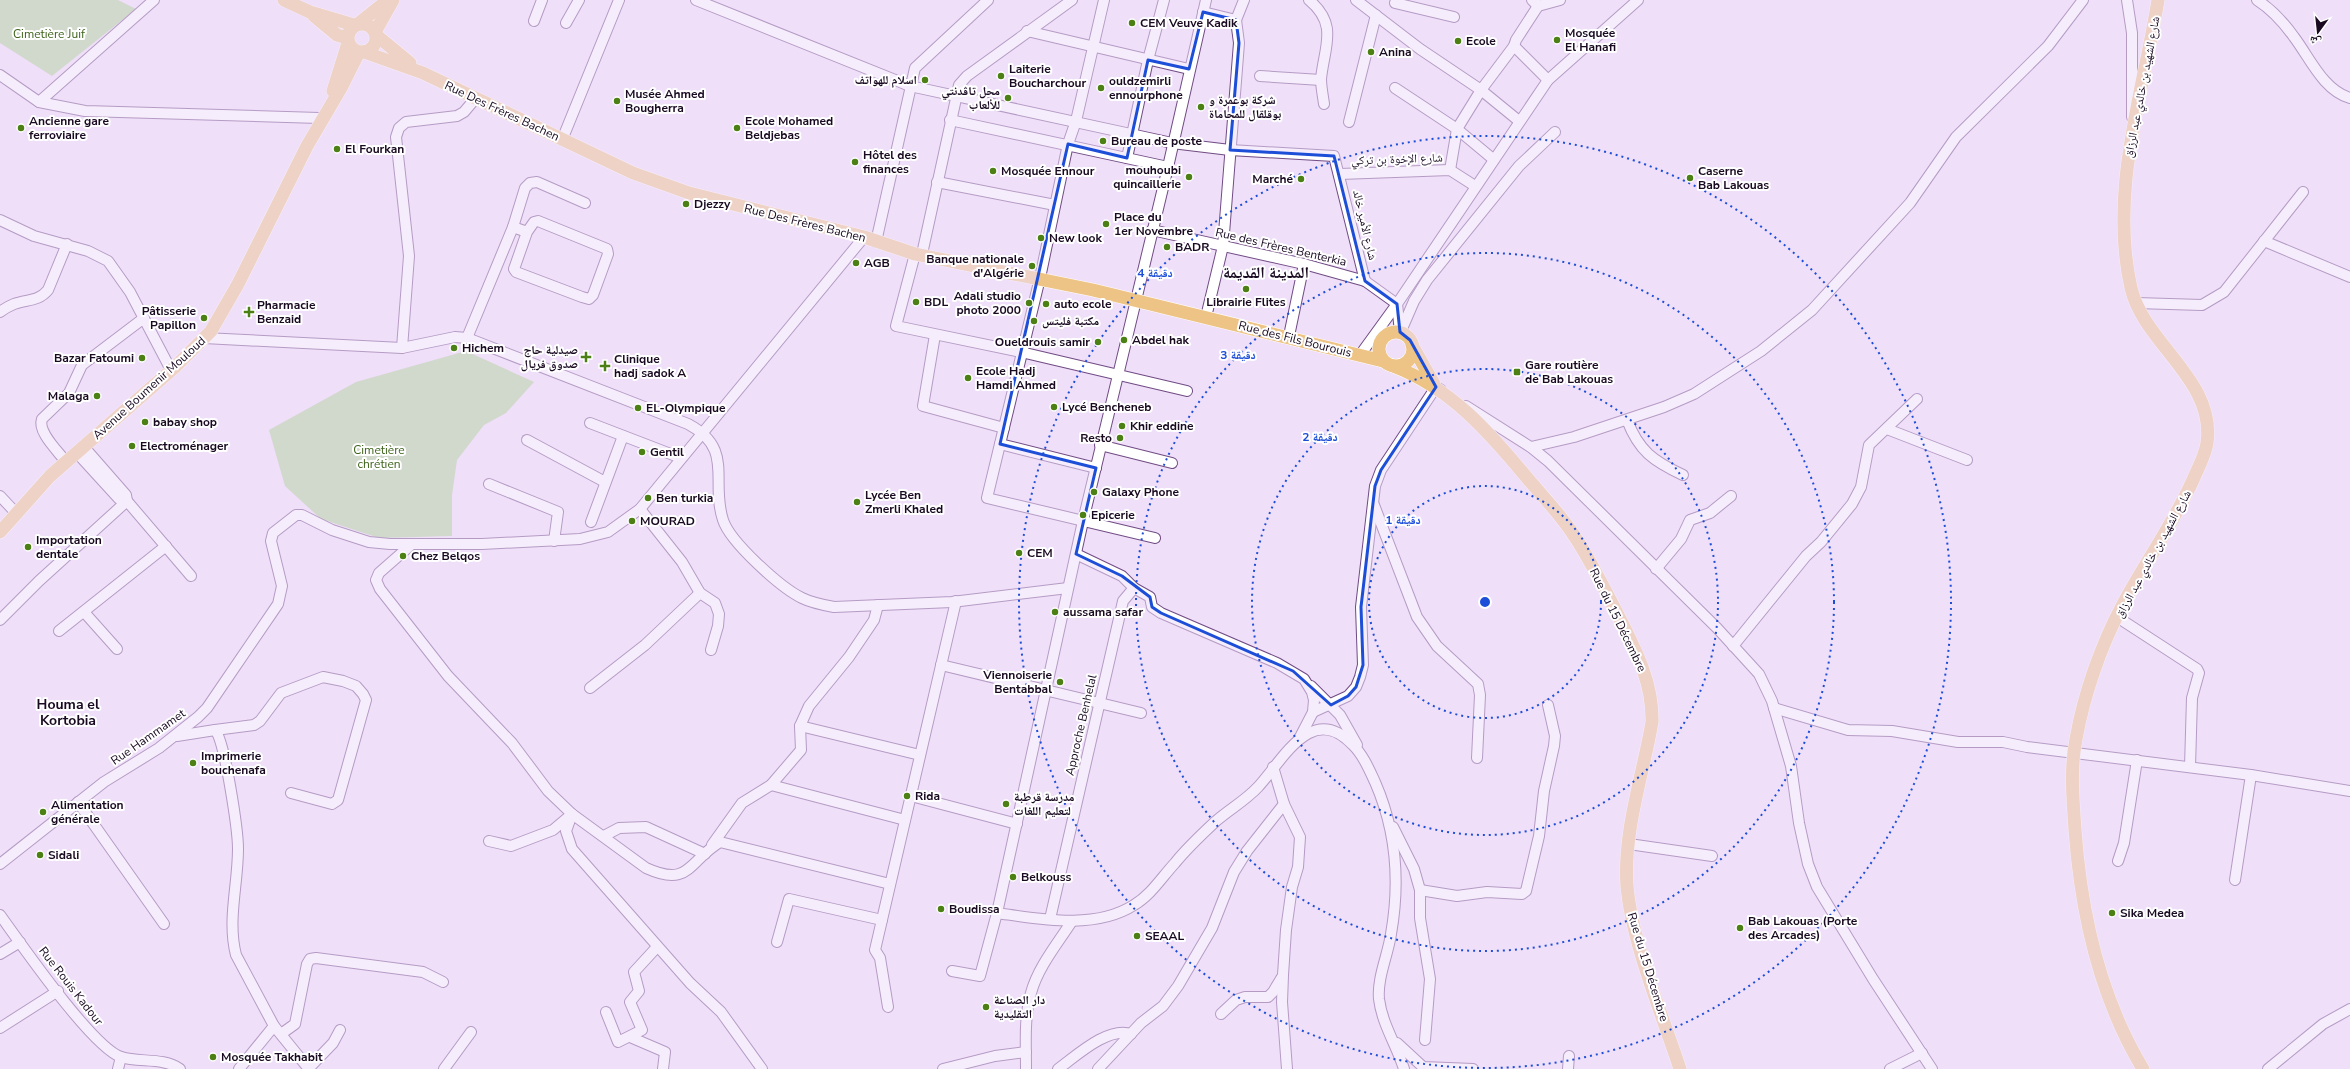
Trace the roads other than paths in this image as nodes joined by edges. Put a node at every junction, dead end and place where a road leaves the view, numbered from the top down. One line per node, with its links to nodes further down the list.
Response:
1 (154, 0): 53 (street)
2 (284, 0): 26 (main road)
3 (388, 0): 33 (main road)
4 (393, 0): 35 (main road)
5 (542, 0): 31 (street)
6 (579, 0): 32 (street)
7 (619, 0): 65 (street)
8 (696, 0): 47 (street)
9 (988, 0): 47 (street)
10 (1072, 0): 34 (street)
11 (1104, 0): 37 (street)
12 (1164, 0): 40 (street)
13 (1206, 0): 27 (street)
14 (1244, 0): 30 (street)
15 (1309, 0): 25 (street)
16 (1356, 0): 28 (street)
17 (1560, 0): 24 (street)
18 (1638, 0): 46 (street)
19 (2083, 0): 113 (street)
20 (2127, 0): 60 (street)
21 (2159, 0): 60 (main road, شارع الشهيد بن خالدي عبد الرزاق)
22 (2256, 0): 52 (street)
23 (1395, 3): 29 (street)
24 (1535, 3): 38 (street)
25 (1320, 4): 45 (street)
26 (310, 12): 33 (main road); 36 (main road)
27 (1203, 12): 30 (street); 41 (street)
28 (1376, 15): 49 (street); 59 (street)
29 (1454, 17)
30 (1236, 20): 68 (street)
31 (534, 21)
32 (566, 23)
33 (357, 24): 35 (main road); 36 (main road)
34 (1027, 31): 37 (street); 50 (street)
35 (375, 34): 39 (main road); 42 (main road, Rue Des Frères Bachen)
36 (347, 41): 39 (main road); 55 (main road)
37 (1094, 46): 40 (street); 57 (street)
38 (1514, 46): 46 (street); 49 (street)
39 (362, 52): 42 (main road, Rue Des Frères Bachen); 64 (main road)
40 (1148, 60): 41 (street); 63 (street)
41 (1189, 69): 66 (street)
42 (422, 73): 51 (main road, Rue Des Frères Bachen)
43 (0, 75): 53 (street)
44 (1260, 76): 45 (street)
45 (1321, 80): 54 (street)
46 (1548, 80): 58 (street)
47 (910, 86): 50 (street); 83 (street)
48 (1395, 88): 61 (street)
49 (1481, 90): 58 (street); 61 (street)
50 (956, 96): 56 (street); 57 (street)
51 (475, 98): 65 (main road, Rue Des Frères Bachen); 104 (street)
52 (2350, 98)
53 (39, 102): 55 (street)
54 (1324, 104)
55 (319, 118): 64 (main road)
56 (950, 120): 67 (street); 74 (street)
57 (1076, 121): 63 (street); 67 (street)
58 (1519, 121): 70 (street)
59 (1349, 122)
60 (2133, 125): 93 (main road, شارع الشهيد بن خالدي عبد الرزاق)
61 (1457, 129): 70 (street); 72 (street)
62 (1555, 132): 98 (street)
63 (1133, 133): 66 (street); 69 (street)
64 (312, 136): 101 (main road, Avenue Boumenir Mouloud)
65 (562, 140): 83 (main road, Rue Des Frères Bachen)
66 (1172, 143): 68 (street); 71 (street)
67 (1068, 144): 69 (street); 78 (street)
68 (1230, 150): 73 (street, شارع الأمير خالد); 86 (street)
69 (1128, 158): 71 (street)
70 (1493, 159): 75 (street)
71 (1168, 168): 81 (street)
72 (1450, 170): 73 (street, شارع الإخوة بن تركي); 75 (street, شارع الإخوة بن تركي)
73 (1340, 174): 91 (street, شارع الأمير خالد)
74 (937, 182): 78 (street); 87 (street)
75 (1476, 186): 94 (street)
76 (2303, 192): 84 (street)
77 (585, 203): 80 (street)
78 (1055, 205): 90 (street)
79 (0, 220): 85 (street)
80 (513, 227): 82 (street); 102 (street)
81 (1152, 230): 86 (street, Rue des Frères Benterkia); 92 (street)
82 (527, 232): 82 (street)
83 (870, 240): 87 (main road, Rue Des Frères Bachen); 117 (street)
84 (2264, 241): 89 (street); 93 (street)
85 (67, 244): 95 (street); 97 (street)
86 (1223, 246): 88 (street, Rue des Frères Benterkia); 96 (street)
87 (918, 254): 90 (main road, Rue Des Frères Bachen); 99 (street)
88 (1304, 264): 91 (street, Rue des Frères Benterkia); 100 (street)
89 (2350, 277)
90 (1040, 278): 92 (main road, Rue Des Frères Bachen); 105 (street)
91 (1365, 281): 94 (street, Rue des Frères Benterkia)
92 (1135, 301): 96 (main road, Rue Des Frères Bachen); 109 (street)
93 (2136, 303): 154 (main road, شارع الشهيد بن خالدي عبد الرزاق)
94 (1397, 304): 98 (street); 106 (street)
95 (0, 312)
96 (1206, 317): 100 (main road, Rue des Fils Bourouis)
97 (144, 318): 108 (street); 126 (street)
98 (1400, 332): 103 (main road); 107 (main road)
99 (935, 335): 105 (street); 115 (street)
100 (1289, 336): 106 (main road, Rue des Fils Bourouis)
101 (204, 338): 104 (street); 108 (main road, Avenue Boumenir Mouloud)
102 (467, 338): 104 (street); 117 (street)
103 (1412, 345): 107 (main road); 110 (main road)
104 (402, 348)
105 (1021, 352): 109 (street); 115 (street)
106 (1360, 355): 107 (main road, Rue des Fils Bourouis)
107 (1388, 363): 110 (main road, Rue du 15 Décembre)
108 (171, 370): 123 (main road, Avenue Boumenir Mouloud)
109 (1117, 375): 111 (street); 121 (street)
110 (1436, 387): 122 (street); 135 (street); 194 (main road, Rue du 15 Décembre)
111 (1187, 391)
112 (1917, 399): 116 (street)
113 (1627, 420): 122 (street); 129 (street)
114 (590, 423): 118 (street)
115 (1004, 428): 120 (street)
116 (1887, 429): 125 (street); 157 (street)
117 (703, 432): 124 (street); 152 (street)
118 (624, 436): 124 (street); 130 (street)
119 (527, 440): 130 (street)
120 (1000, 444): 128 (street); 138 (street)
121 (1100, 445): 127 (street); 128 (street)
122 (1531, 447): 146 (street)
123 (80, 450): 126 (main road, Avenue Boumenir Mouloud); 134 (street)
124 (681, 458): 136 (street)
125 (1967, 460)
126 (66, 462): 137 (main road, Avenue Boumenir Mouloud)
127 (1172, 463)
128 (1096, 468): 138 (street)
129 (1683, 475)
130 (605, 482): 139 (street)
131 (489, 484): 142 (street)
132 (0, 496): 137 (street)
133 (1731, 496): 146 (street)
134 (127, 501): 144 (street); 155 (street)
135 (1374, 505): 165 (street); 176 (street)
136 (640, 509): 142 (street); 150 (street)
137 (16, 514): 140 (main road, Avenue Boumenir Mouloud)
138 (1083, 521): 141 (street); 145 (street)
139 (591, 522)
140 (0, 532)
141 (1155, 538)
142 (554, 540): 143 (street)
143 (412, 544): 172 (street, Rue Hammamet); 188 (street)
144 (166, 546): 147 (street); 153 (street)
145 (1076, 554): 148 (street); 149 (street)
146 (1656, 569): 157 (street)
147 (191, 576)
148 (1068, 588): 151 (street); 163 (street)
149 (1134, 588): 161 (street); 164 (street, Approche Benhelal)
150 (700, 593): 159 (street); 162 (street)
151 (956, 601): 152 (street); 160 (street)
152 (878, 605): 170 (street)
153 (84, 612): 156 (street); 158 (street)
154 (2117, 617): 174 (main road, شارع الشهيد بن خالدي عبد الرزاق); 180 (street)
155 (0, 620)
156 (58, 631)
157 (1733, 646): 167 (street)
158 (117, 649)
159 (711, 650)
160 (941, 665): 163 (street); 175 (street)
161 (1304, 679): 165 (street); 168 (street)
162 (590, 688)
163 (1045, 688): 164 (street); 191 (street)
164 (1099, 702): 169 (street); 204 (street, Approche Benhelal)
165 (1331, 705): 168 (street); 178 (street)
166 (1548, 705): 201 (street)
167 (1774, 708): 174 (street); 229 (street)
168 (1313, 712): 173 (street)
169 (1141, 713)
170 (800, 726): 175 (street); 182 (street)
171 (215, 730): 172 (street); 184 (street); 221 (street)
172 (173, 737): 186 (street, Rue Hammamet)
173 (1299, 739): 178 (street); 179 (street)
174 (2074, 752): 177 (street); 250 (main road, شارع الشهيد بن خالدي عبد الرزاق)
175 (920, 755): 185 (street)
176 (1477, 758)
177 (2137, 760): 180 (street); 197 (street)
178 (1366, 763): 190 (street)
179 (1273, 767): 187 (street); 206 (street)
180 (2190, 767): 181 (street)
181 (2251, 775): 183 (street); 199 (street)
182 (771, 785): 189 (street); 195 (street)
183 (2350, 791)
184 (291, 793)
185 (911, 796): 189 (street); 191 (street)
186 (78, 802): 198 (street, Rue Hammamet); 207 (street)
187 (1284, 804): 213 (street); 224 (street)
188 (572, 814): 192 (street); 193 (street); 210 (street)
189 (905, 820): 200 (street)
190 (1390, 821): 201 (street); 226 (street)
191 (1017, 824): 202 (street)
192 (604, 836): 195 (street); 195 (street)
193 (489, 842)
194 (1629, 844): 196 (street); 247 (main road, Rue du 15 Décembre)
195 (706, 853): 200 (street)
196 (1712, 856)
197 (2118, 862)
198 (0, 864)
199 (2235, 880)
200 (890, 884): 205 (street)
201 (1420, 890): 227 (street)
202 (997, 913): 204 (street); 212 (street)
203 (0, 914): 208 (street, Rue Rouis Kadour)
204 (1050, 919): 206 (street)
205 (882, 920): 209 (street); 216 (street)
206 (1072, 921): 228 (street)
207 (164, 924)
208 (20, 942): 211 (street); 215 (street, Rue Rouis Kadour)
209 (777, 942)
210 (657, 947): 225 (street); 238 (street)
211 (0, 954)
212 (952, 971)
213 (1283, 975): 219 (street); 243 (street)
214 (443, 982): 221 (street)
215 (58, 991): 220 (street); 231 (street, Rue Rouis Kadour)
216 (888, 1007)
217 (2350, 1009): 251 (street)
218 (606, 1012): 225 (street)
219 (1221, 1014)
220 (0, 1028)
221 (278, 1030): 234 (street); 235 (street)
222 (340, 1030): 235 (street)
223 (471, 1032): 236 (street)
224 (1131, 1034): 241 (street); 242 (street)
225 (630, 1037): 237 (street)
226 (1393, 1040): 244 (street); 245 (street)
227 (1424, 1040)
228 (1026, 1052): 239 (street); 240 (street)
229 (1922, 1053): 248 (street); 249 (street)
230 (1569, 1056): 246 (street)
231 (121, 1057): 232 (street); 233 (street)
232 (118, 1069)
233 (180, 1069)
234 (239, 1069)
235 (309, 1069)
236 (444, 1069)
237 (663, 1069)
238 (762, 1069)
239 (943, 1069)
240 (1026, 1069)
241 (1058, 1069)
242 (1098, 1069)
243 (1287, 1069)
244 (1404, 1069)
245 (1473, 1069)
246 (1568, 1069)
247 (1680, 1069)
248 (1890, 1069)
249 (1932, 1069)
250 (2143, 1069)
251 (2268, 1069)

